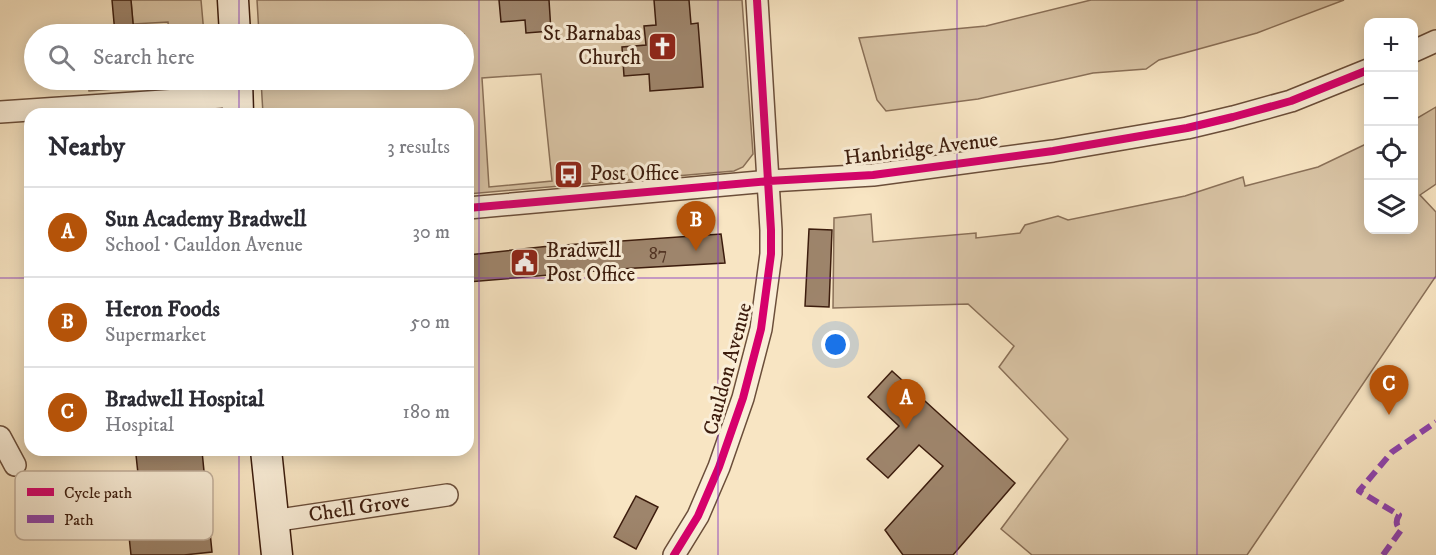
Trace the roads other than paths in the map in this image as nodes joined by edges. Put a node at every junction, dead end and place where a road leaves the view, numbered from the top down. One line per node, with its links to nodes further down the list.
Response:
1 (233, 0): 3 (street)
2 (756, 0): 11 (street, Cauldon Avenue)
3 (234, 24)
4 (1436, 41): 5 (street)
5 (1418, 49)
6 (1364, 72): 11 (street, Hanbridge Avenue)
7 (238, 96): 8 (street)
8 (60, 108)
9 (24, 110): 10 (street)
10 (0, 112)
11 (769, 181): 12 (street, Hanbridge Avenue); 19 (street, Cauldon Avenue)
12 (474, 207)
13 (0, 436): 15 (street)
14 (267, 456): 17 (street)
15 (15, 465)
16 (447, 495): 17 (street, Chell Grove)
17 (272, 521): 18 (street)
18 (277, 555)
19 (674, 555)

